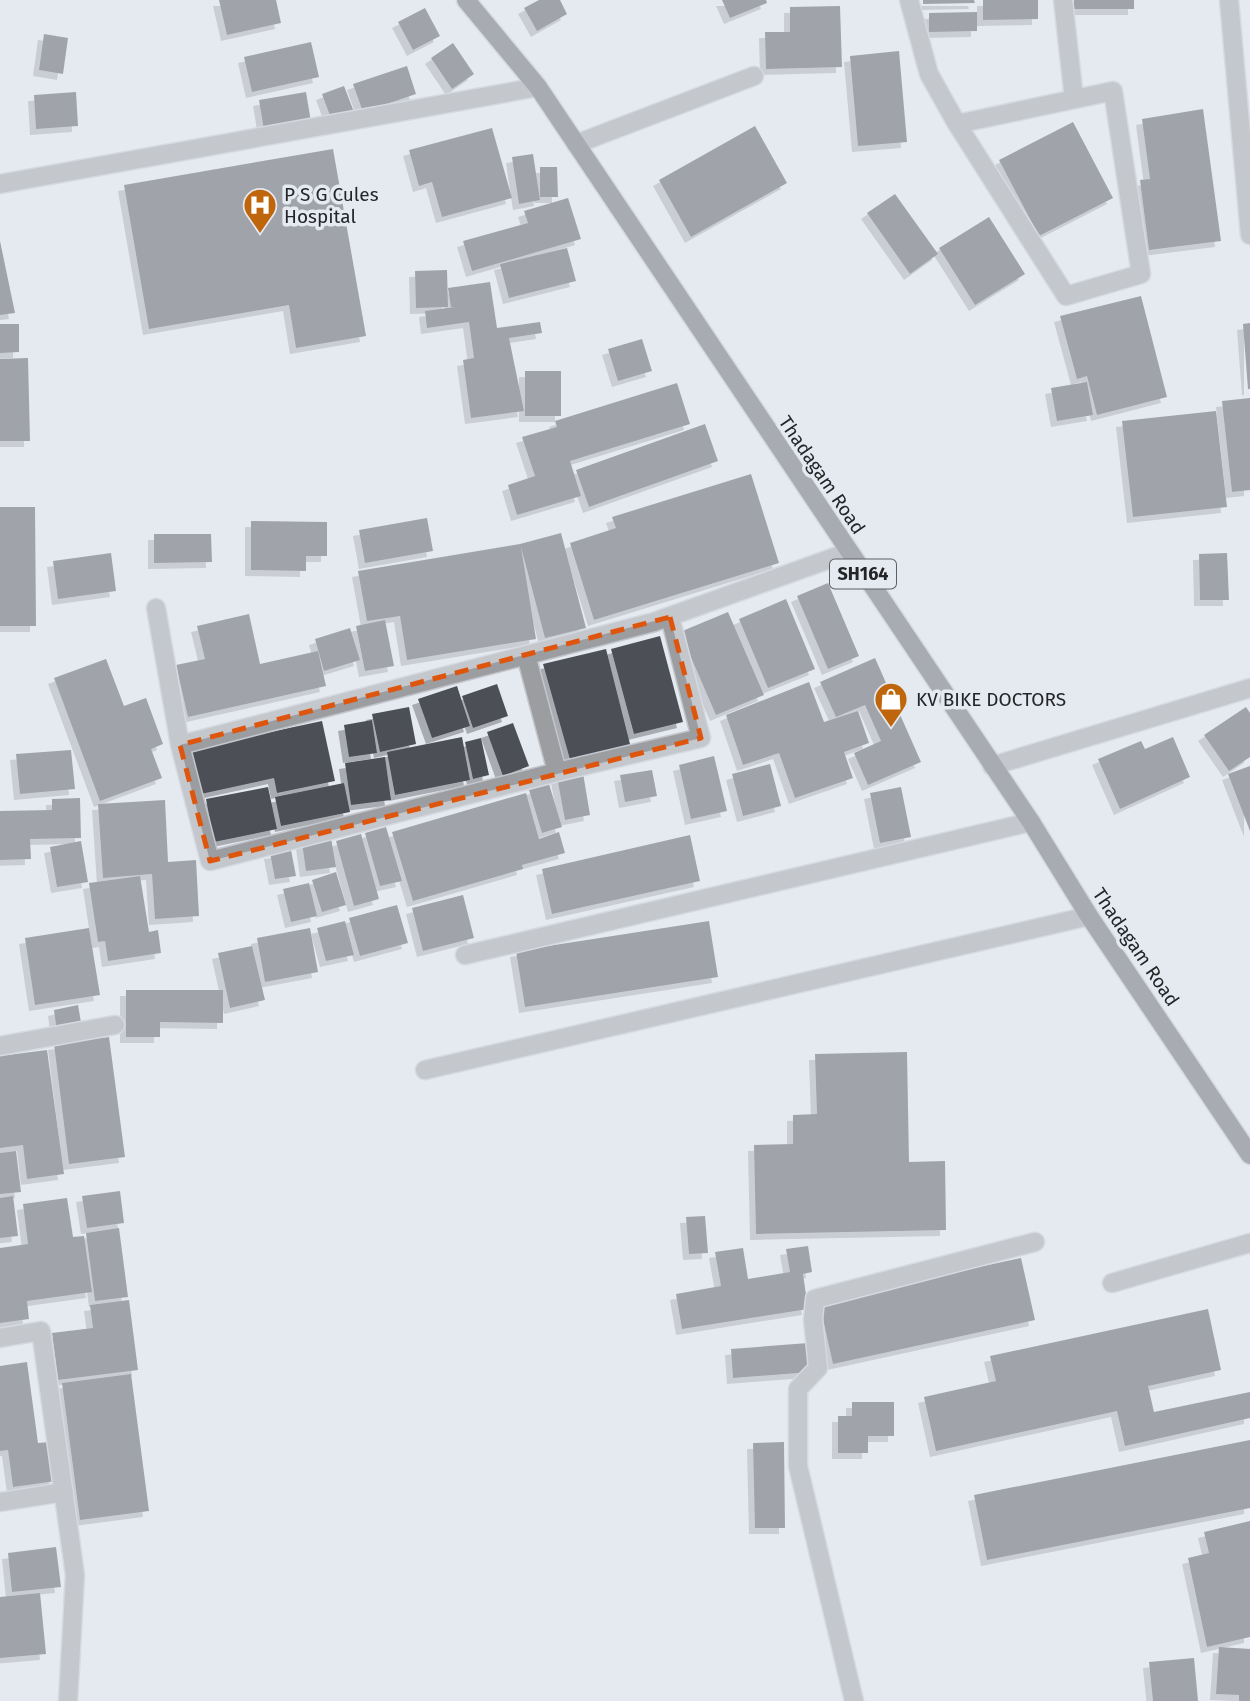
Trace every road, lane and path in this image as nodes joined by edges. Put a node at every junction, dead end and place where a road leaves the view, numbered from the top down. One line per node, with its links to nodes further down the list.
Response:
1 (466, 0): 6 (main road, Thadagam Road / SH164)
2 (909, 0): 9 (street)
3 (1063, 0): 7 (street)
4 (1229, 0): 8 (street)
5 (754, 76): 10 (street)
6 (538, 87): 10 (main road, Thadagam Road / SH164); 11 (street)
7 (1074, 99): 9 (street); 9 (street)
8 (1245, 110): 12 (street)
9 (957, 124)
10 (576, 144): 13 (main road, Thadagam Road / SH164)
11 (0, 184)
12 (1250, 235)
13 (849, 552): 15 (street); 19 (main road, Thadagam Road / SH164)
14 (156, 608): 18 (street)
15 (670, 617): 16 (street); 20 (street)
16 (526, 656): 18 (street); 20 (street)
17 (1250, 688): 19 (street)
18 (180, 745): 20 (street)
19 (992, 766): 21 (main road, Thadagam Road / SH164)
20 (557, 772)
21 (1031, 822): 22 (main road, Thadagam Road / SH164); 23 (street)
22 (1089, 916): 26 (street); 27 (main road, Thadagam Road / SH164)
23 (465, 955)
24 (115, 1025): 25 (street)
25 (0, 1046)
26 (425, 1070)
27 (1250, 1155)
28 (1035, 1242): 35 (street)
29 (1250, 1243): 30 (street)
30 (1112, 1283)
31 (0, 1338): 32 (street)
32 (64, 1492): 33 (street); 34 (street)
33 (0, 1502)
34 (63, 1700)
35 (854, 1701)

